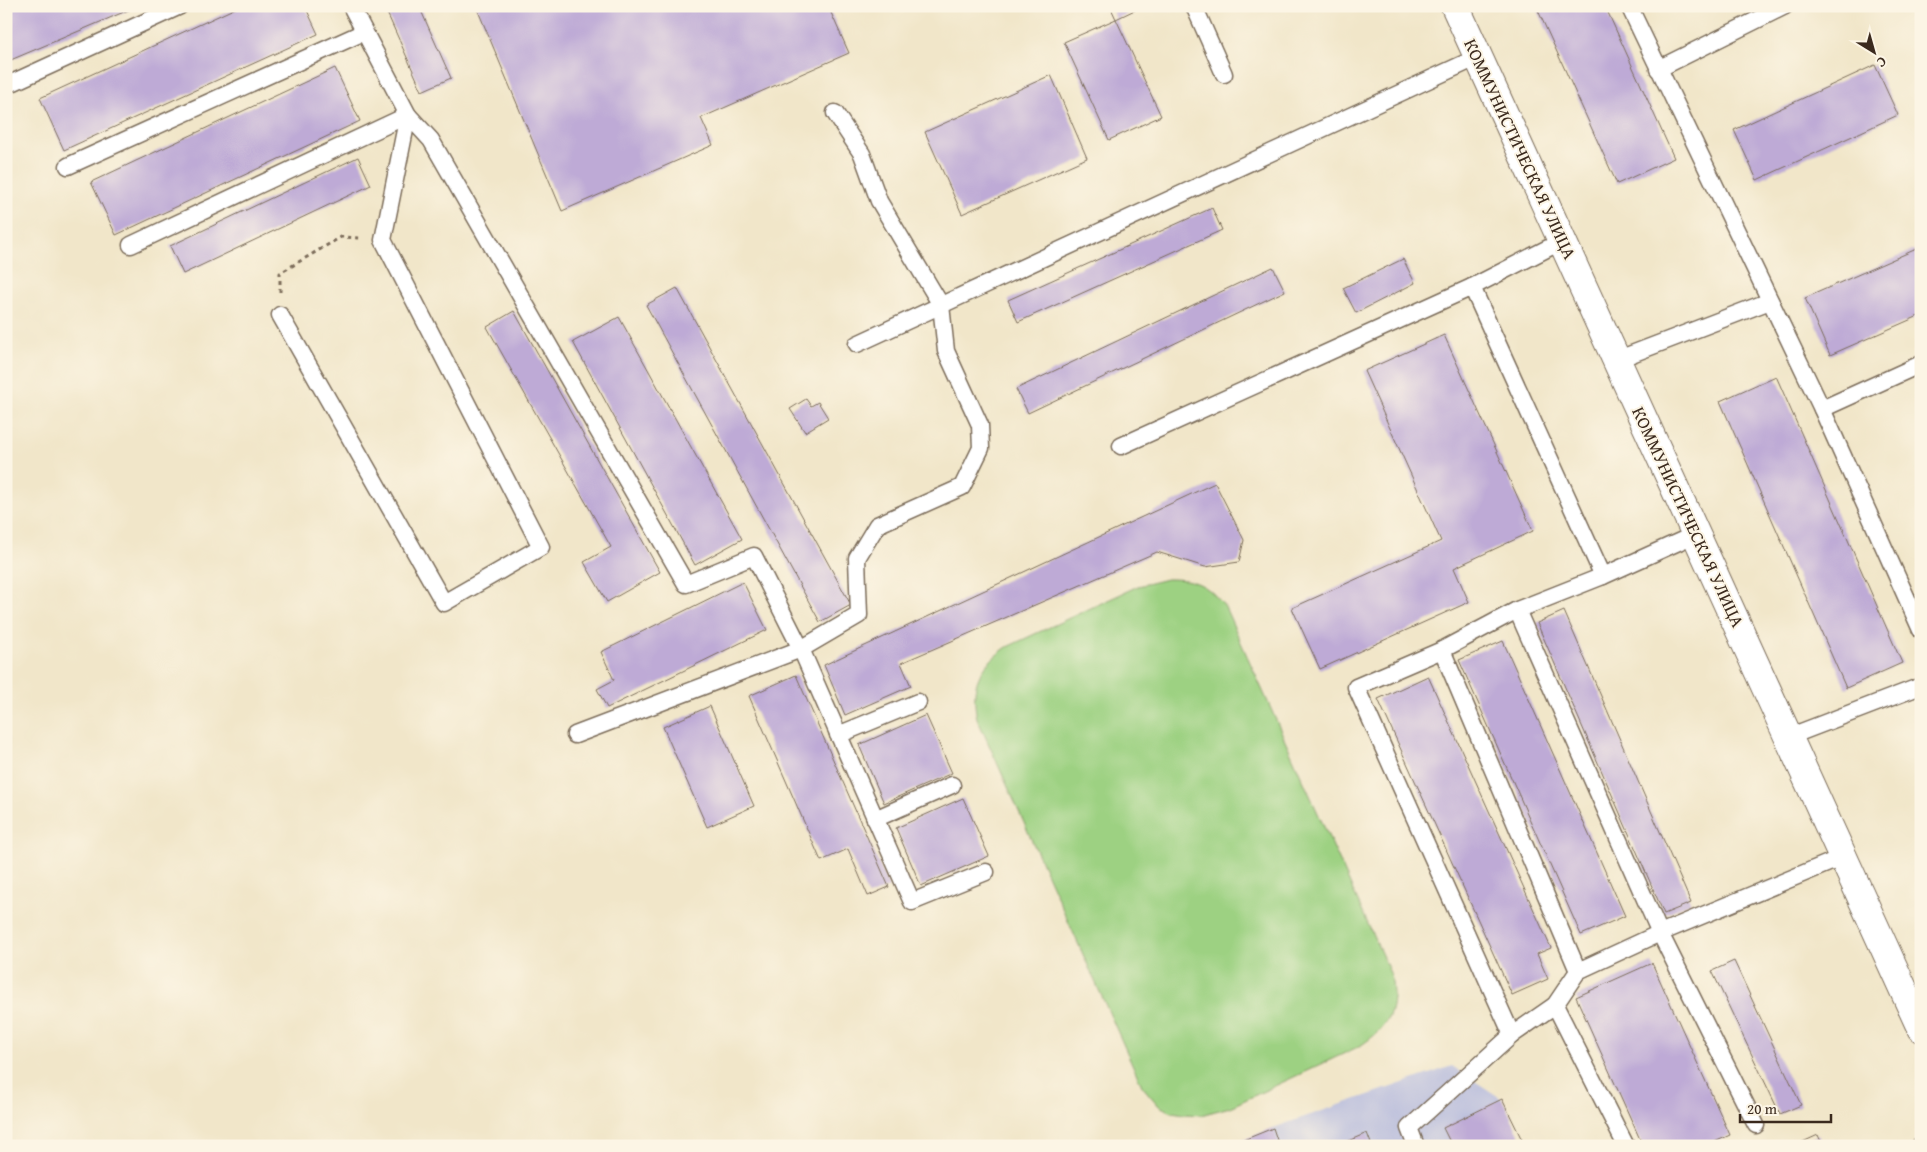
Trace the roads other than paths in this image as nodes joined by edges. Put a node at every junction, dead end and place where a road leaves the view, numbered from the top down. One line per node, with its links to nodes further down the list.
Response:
1 (180, 6): 11 (lane)
2 (351, 6): 7 (lane)
3 (1194, 6): 10 (lane)
4 (1454, 6): 8 (street, КОММУНИСТИЧЕСКАЯ УЛИЦА)
5 (1629, 6): 9 (lane)
6 (1785, 6): 9 (lane)
7 (364, 32): 13 (lane); 14 (lane)
8 (1478, 57): 15 (street, КОММУНИСТИЧЕСКАЯ УЛИЦА); 19 (lane)
9 (1658, 69): 18 (lane)
10 (1224, 74)
11 (14, 82)
12 (835, 113): 19 (lane)
13 (408, 115): 16 (lane); 20 (lane); 30 (lane)
14 (68, 166)
15 (1562, 241): 17 (lane); 22 (street, КОММУНИСТИЧЕСКАЯ УЛИЦА)
16 (131, 245)
17 (1472, 286): 25 (lane); 27 (lane)
18 (1770, 301): 22 (lane); 24 (lane)
19 (941, 305): 21 (lane); 30 (lane)
20 (280, 315)
21 (857, 344)
22 (1616, 360): 26 (street, КОММУНИСТИЧЕСКАЯ УЛИЦА)
23 (1921, 364): 24 (lane)
24 (1822, 409): 29 (lane)
25 (1121, 446)
26 (1696, 534): 27 (lane); 36 (street, КОММУНИСТИЧЕСКАЯ УЛИЦА)
27 (1603, 576): 28 (lane)
28 (1517, 610): 31 (lane); 41 (lane)
29 (1921, 630)
30 (801, 649): 34 (lane); 35 (lane)
31 (1442, 650): 42 (lane); 45 (lane)
32 (1921, 686): 36 (lane)
33 (918, 702): 34 (lane)
34 (838, 735): 38 (lane)
35 (575, 736)
36 (1788, 737): 39 (street, КОММУНИСТИЧЕСКАЯ УЛИЦА)
37 (952, 786): 38 (lane)
38 (875, 820): 40 (lane)
39 (1843, 857): 41 (lane); 44 (street, КОММУНИСТИЧЕСКАЯ УЛИЦА)
40 (986, 872)
41 (1660, 933): 42 (lane); 46 (lane)
42 (1578, 971): 43 (lane)
43 (1554, 1005): 45 (lane); 48 (lane)
44 (1921, 1028)
45 (1512, 1035): 47 (lane)
46 (1756, 1125)
47 (1416, 1146)
48 (1626, 1146)

